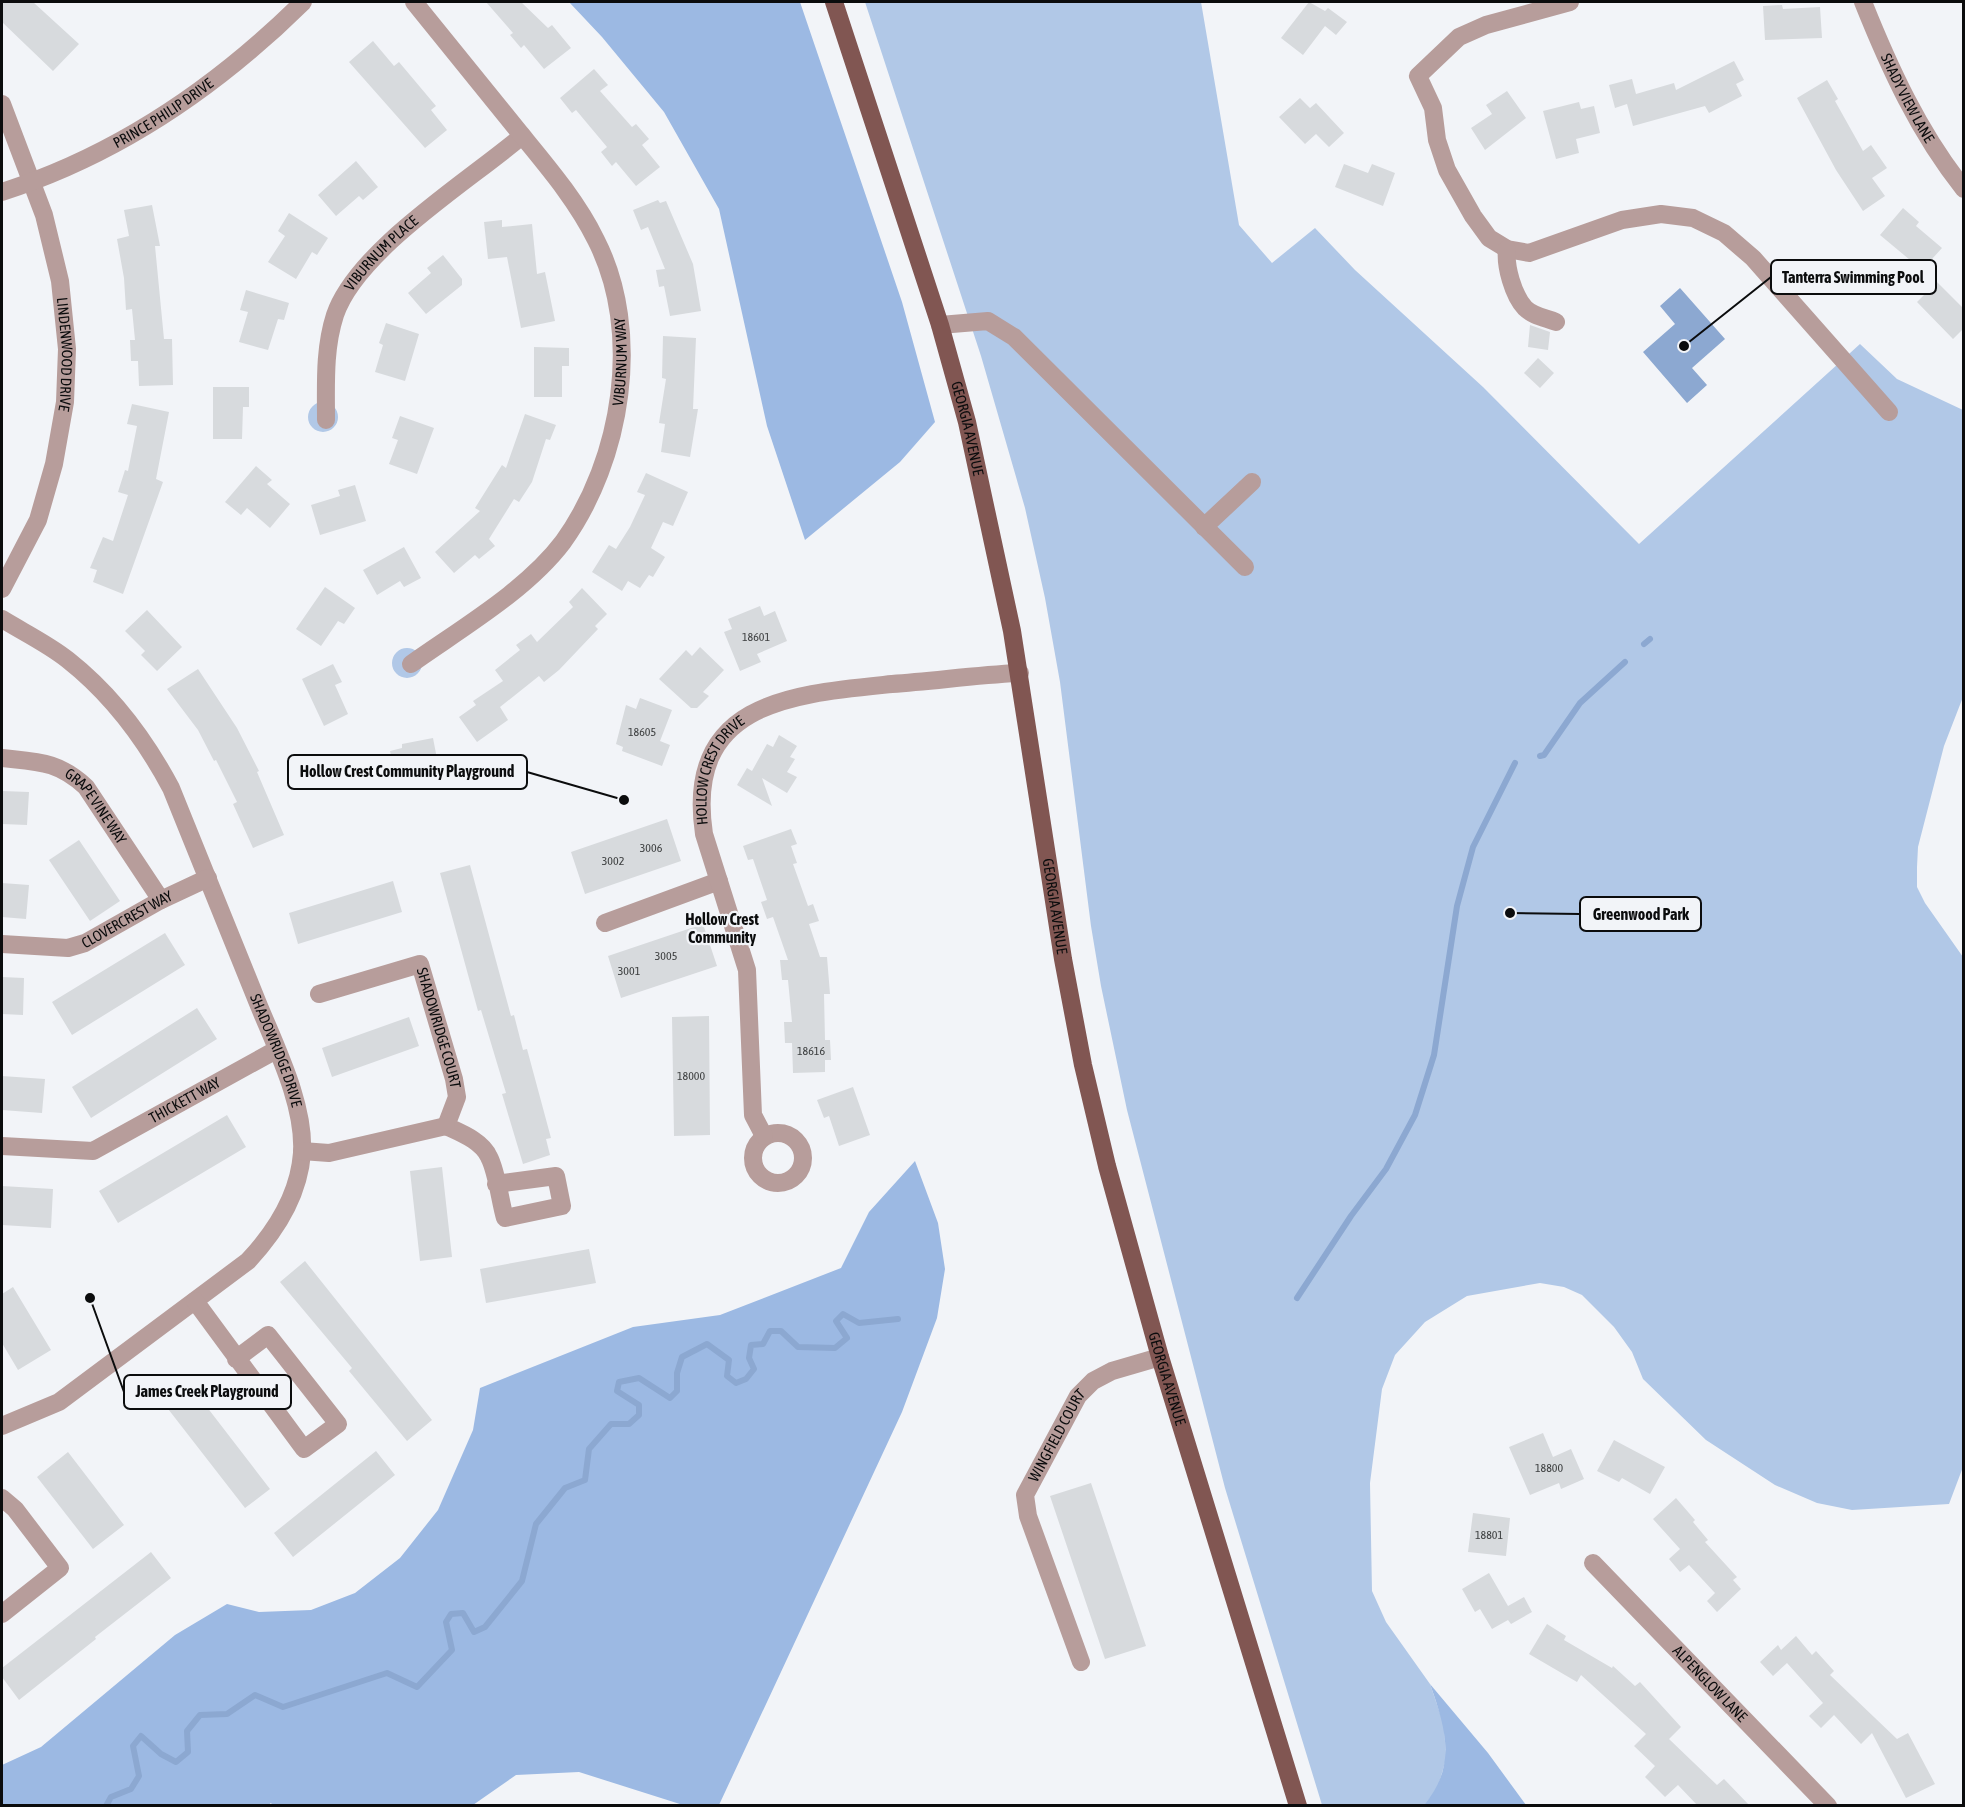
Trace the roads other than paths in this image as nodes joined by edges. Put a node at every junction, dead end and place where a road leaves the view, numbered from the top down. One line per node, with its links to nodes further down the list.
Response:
1 (303, 2): 8 (street, PRINCE PHILIP DRIVE)
2 (414, 2): 7 (street, VIBURNUM WAY)
3 (834, 2): 13 (main road, GEORGIA AVENUE)
4 (1570, 2): 11 (street)
5 (1863, 2): 9 (street, SHADY VIEW LANE)
6 (2, 104): 8 (street, LINDENWOOD DRIVE)
7 (522, 136): 15 (street, VIBURNUM PLACE); 21 (street, VIBURNUM WAY)
8 (33, 182): 10 (street, PRINCE PHILIP DRIVE); 19 (street, LINDENWOOD DRIVE)
9 (1964, 189)
10 (2, 192)
11 (1507, 249): 12 (street); 14 (street)
12 (1556, 322)
13 (940, 325): 17 (street); 22 (main road, GEORGIA AVENUE)
14 (1889, 412)
15 (326, 420)
16 (1252, 482): 17 (street)
17 (1204, 526): 18 (street)
18 (1245, 567)
19 (2, 589)
20 (2, 619): 24 (street, SHADOWRIDGE DRIVE)
21 (411, 664)
22 (1020, 673): 25 (street, HOLLOW CREST DRIVE); 37 (main road, GEORGIA AVENUE)
23 (2, 758): 26 (street, GRAPE VINE WAY)
24 (208, 878): 26 (street, CLOVERCREST WAY); 30 (street, SHADOWRIDGE DRIVE)
25 (720, 881): 27 (street); 32 (street, HOLLOW CREST DRIVE)
26 (161, 900): 28 (street, CLOVERCREST WAY)
27 (605, 923)
28 (2, 944)
29 (319, 994): 31 (street, SHADOWRIDGE COURT)
30 (276, 1050): 33 (street, THICKETT WAY); 34 (street, SHADOWRIDGE DRIVE)
31 (446, 1126): 34 (street); 35 (street)
32 (764, 1136)
33 (2, 1146)
34 (302, 1151): 36 (street, SHADOWRIDGE DRIVE)
35 (496, 1184)
36 (195, 1301): 38 (street); 39 (street, SHADOWRIDGE DRIVE)
37 (1160, 1357): 43 (street, WINGFIELD COURT); 44 (main road, GEORGIA AVENUE)
38 (236, 1359): 38 (street)
39 (2, 1426)
40 (2, 1498): 42 (street)
41 (1593, 1563): 45 (street, ALPENGLOW LANE)
42 (2, 1614)
43 (1081, 1662)
44 (1298, 1806)
45 (1828, 1806)

